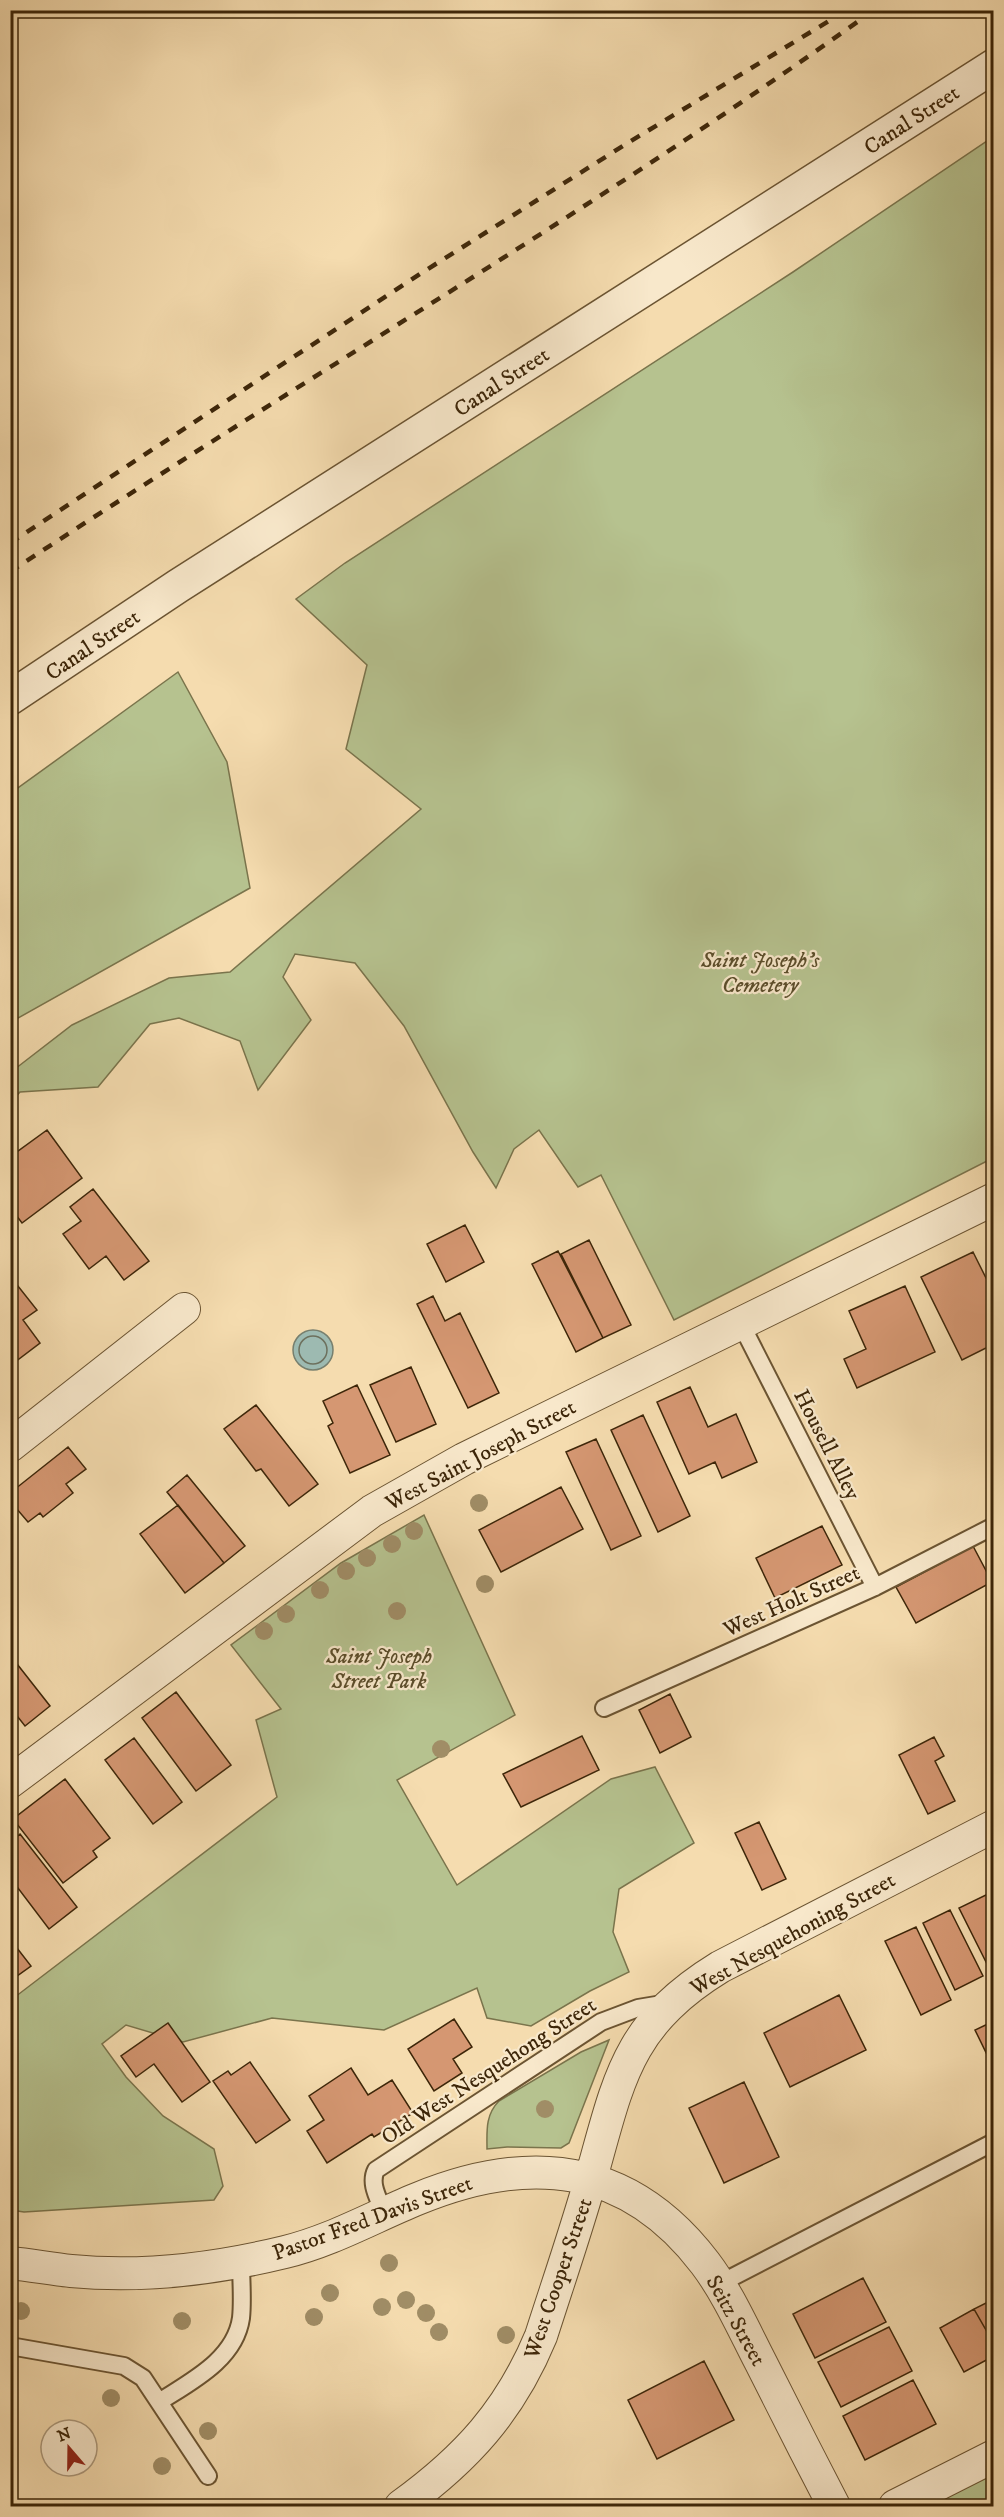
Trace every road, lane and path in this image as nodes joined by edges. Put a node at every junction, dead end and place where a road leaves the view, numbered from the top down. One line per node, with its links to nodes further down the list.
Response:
1 (993, 66): 2 (street, Canal Street)
2 (10, 699)
3 (993, 1199): 5 (street, West Saint Joseph Street)
4 (184, 1310): 6 (street)
5 (740, 1322): 8 (lane, Housell Alley); 10 (street, West Saint Joseph Street)
6 (10, 1446)
7 (993, 1526): 8 (lane, West Holt Street)
8 (875, 1587): 9 (lane, West Holt Street)
9 (604, 1708)
10 (14, 1771)
11 (993, 1826): 12 (street, West Nesquehoning Street)
12 (672, 2002): 14 (street, West Nesquehoning Street); 15 (lane, Old West Nesquehong Street)
13 (993, 2142): 18 (lane)
14 (591, 2179): 15 (street, Pastor Fred Davis Street); 18 (street, Seitz Street); 23 (street, West Cooper Street)
15 (384, 2213): 16 (street, Pastor Fred Davis Street)
16 (241, 2262): 17 (street, Pastor Fred Davis Street); 20 (lane)
17 (10, 2263)
18 (719, 2284): 24 (street, Seitz Street)
19 (10, 2346): 20 (lane)
20 (159, 2402): 22 (lane)
21 (993, 2456): 25 (street)
22 (208, 2476)
23 (401, 2506)
24 (834, 2506)
25 (895, 2506)

